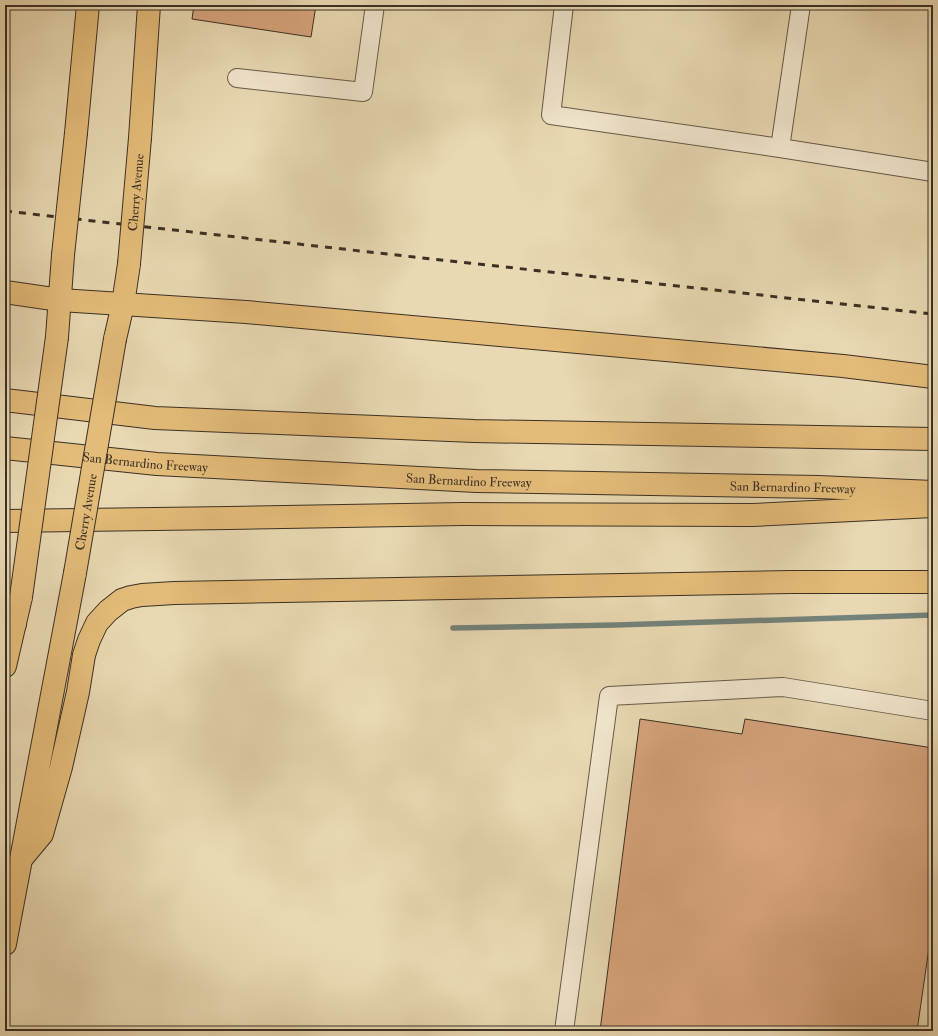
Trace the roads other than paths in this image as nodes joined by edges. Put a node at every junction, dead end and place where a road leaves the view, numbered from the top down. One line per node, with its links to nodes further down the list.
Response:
1 (88, 5): 10 (main road, bridge)
2 (149, 5): 11 (main road, Cherry Avenue, bridge)
3 (375, 5): 6 (lane)
4 (564, 5): 7 (lane)
5 (801, 5): 7 (lane)
6 (238, 78)
7 (780, 148): 8 (lane)
8 (933, 172)
9 (5, 292): 10 (main road)
10 (60, 300): 11 (main road); 20 (main road, bridge)
11 (123, 304): 12 (main road); 23 (main road, Cherry Avenue, bridge)
12 (933, 377)
13 (5, 400): 14 (main road)
14 (933, 439)
15 (5, 448): 16 (main road, San Bernardino Freeway)
16 (933, 492)
17 (933, 506): 18 (main road)
18 (5, 520)
19 (933, 582): 23 (main road)
20 (10, 628): 21 (main road)
21 (5, 666)
22 (933, 711): 26 (lane)
23 (22, 858): 24 (main road, Cherry Avenue)
24 (10, 886): 25 (main road, Cherry Avenue)
25 (5, 944)
26 (564, 1031)

